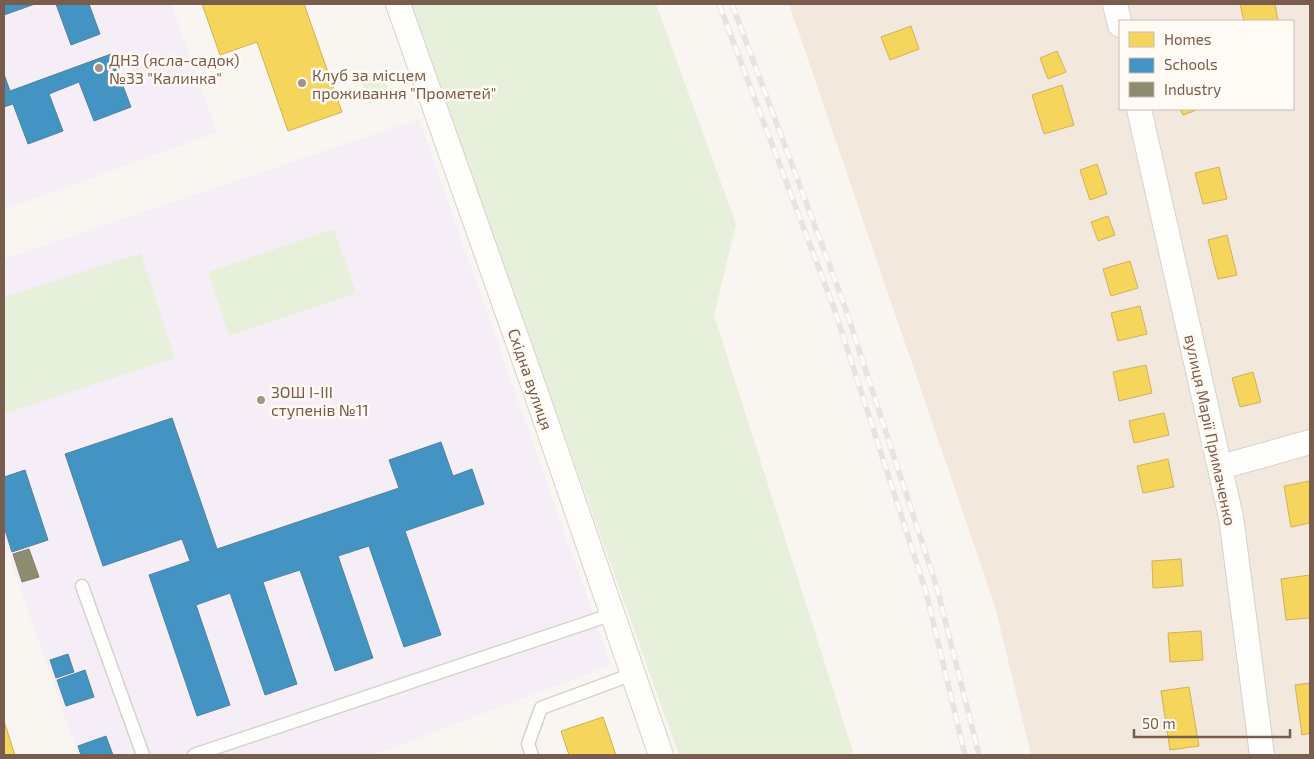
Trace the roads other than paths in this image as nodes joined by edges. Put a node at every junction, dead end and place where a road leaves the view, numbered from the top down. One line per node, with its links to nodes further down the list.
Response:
1 (398, 4): 8 (street, Східна вулиця)
2 (1116, 4): 3 (street)
3 (1119, 20)
4 (1139, 110): 6 (street, вулиця Марії Примаченко)
5 (1310, 442): 6 (street)
6 (1221, 467): 14 (street, вулиця Марії Примаченко)
7 (82, 586): 10 (lane)
8 (613, 614): 9 (street, Східна вулиця); 11 (lane)
9 (634, 674): 12 (lane); 13 (street, Східна вулиця)
10 (143, 755)
11 (194, 755)
12 (532, 755)
13 (661, 755)
14 (1262, 755)

